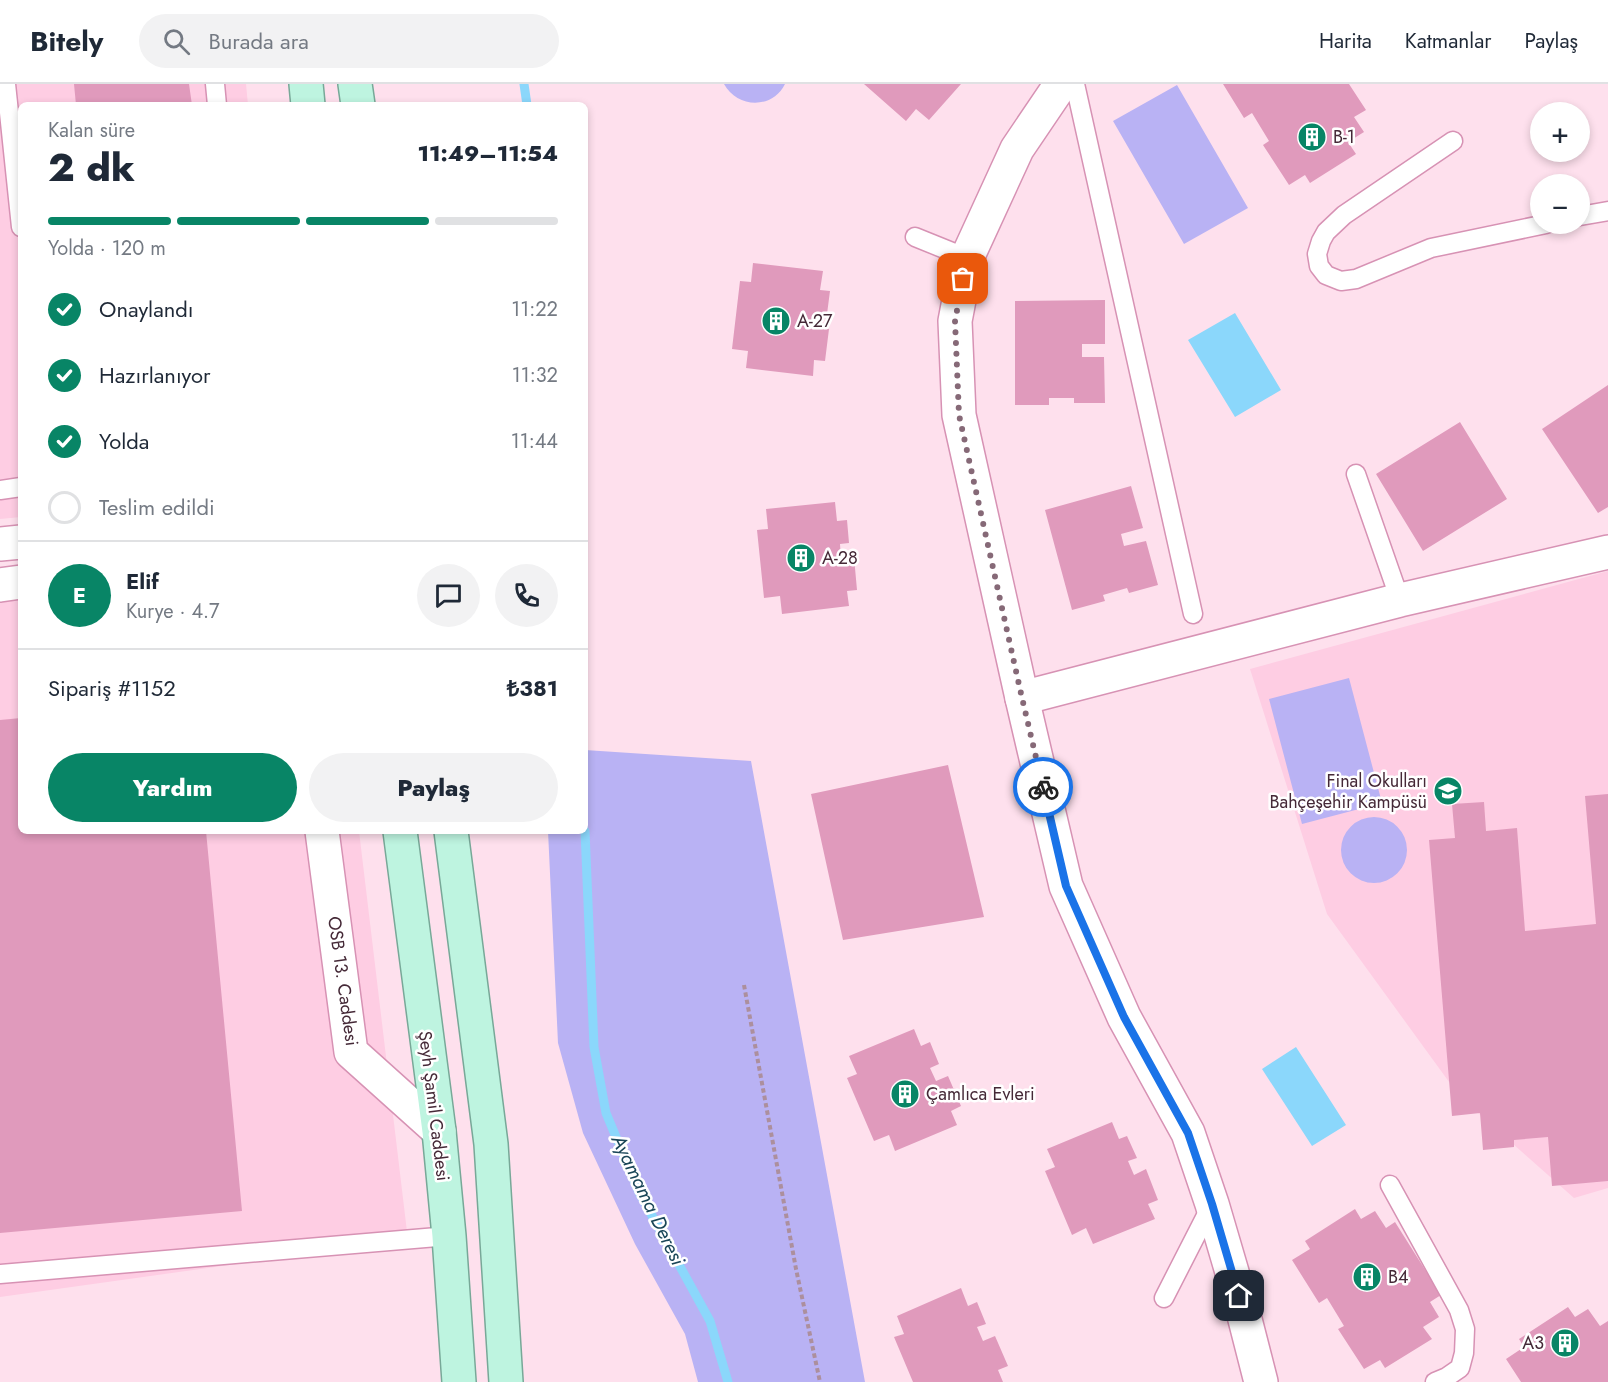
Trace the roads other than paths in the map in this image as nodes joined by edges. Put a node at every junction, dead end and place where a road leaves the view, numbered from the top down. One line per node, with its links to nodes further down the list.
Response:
1 (6, 84): 11 (lane)
2 (215, 84): 7 (lane)
3 (306, 84): 8 (main road)
4 (355, 84): 9 (main road)
5 (1062, 84): 16 (street)
6 (1075, 84): 26 (lane)
7 (217, 102)
8 (308, 102)
9 (358, 102)
10 (1452, 141): 14 (lane)
11 (18, 198)
12 (1608, 210): 13 (lane)
13 (1590, 214)
14 (1530, 227)
15 (915, 237): 16 (lane)
16 (967, 258): 27 (street)
17 (1356, 474): 25 (lane)
18 (18, 487): 19 (lane)
19 (0, 490)
20 (18, 542): 21 (street)
21 (0, 544)
22 (1608, 552): 25 (street)
23 (18, 582): 24 (street)
24 (0, 585)
25 (1400, 600): 27 (street)
26 (1193, 614)
27 (1022, 698): 33 (street)
28 (322, 834): 31 (street, OSB 13. Caddesi)
29 (400, 834): 31 (main road, Şeyh Şamil Caddesi)
30 (451, 834): 38 (main road)
31 (439, 1131): 34 (main road, Şeyh Şamil Caddesi)
32 (1390, 1185): 40 (lane)
33 (1212, 1204): 36 (lane); 39 (street)
34 (449, 1236): 35 (lane); 37 (main road, Şeyh Şamil Caddesi)
35 (0, 1274)
36 (1164, 1298)
37 (459, 1382)
38 (506, 1382)
39 (1261, 1382)
40 (1435, 1382)

